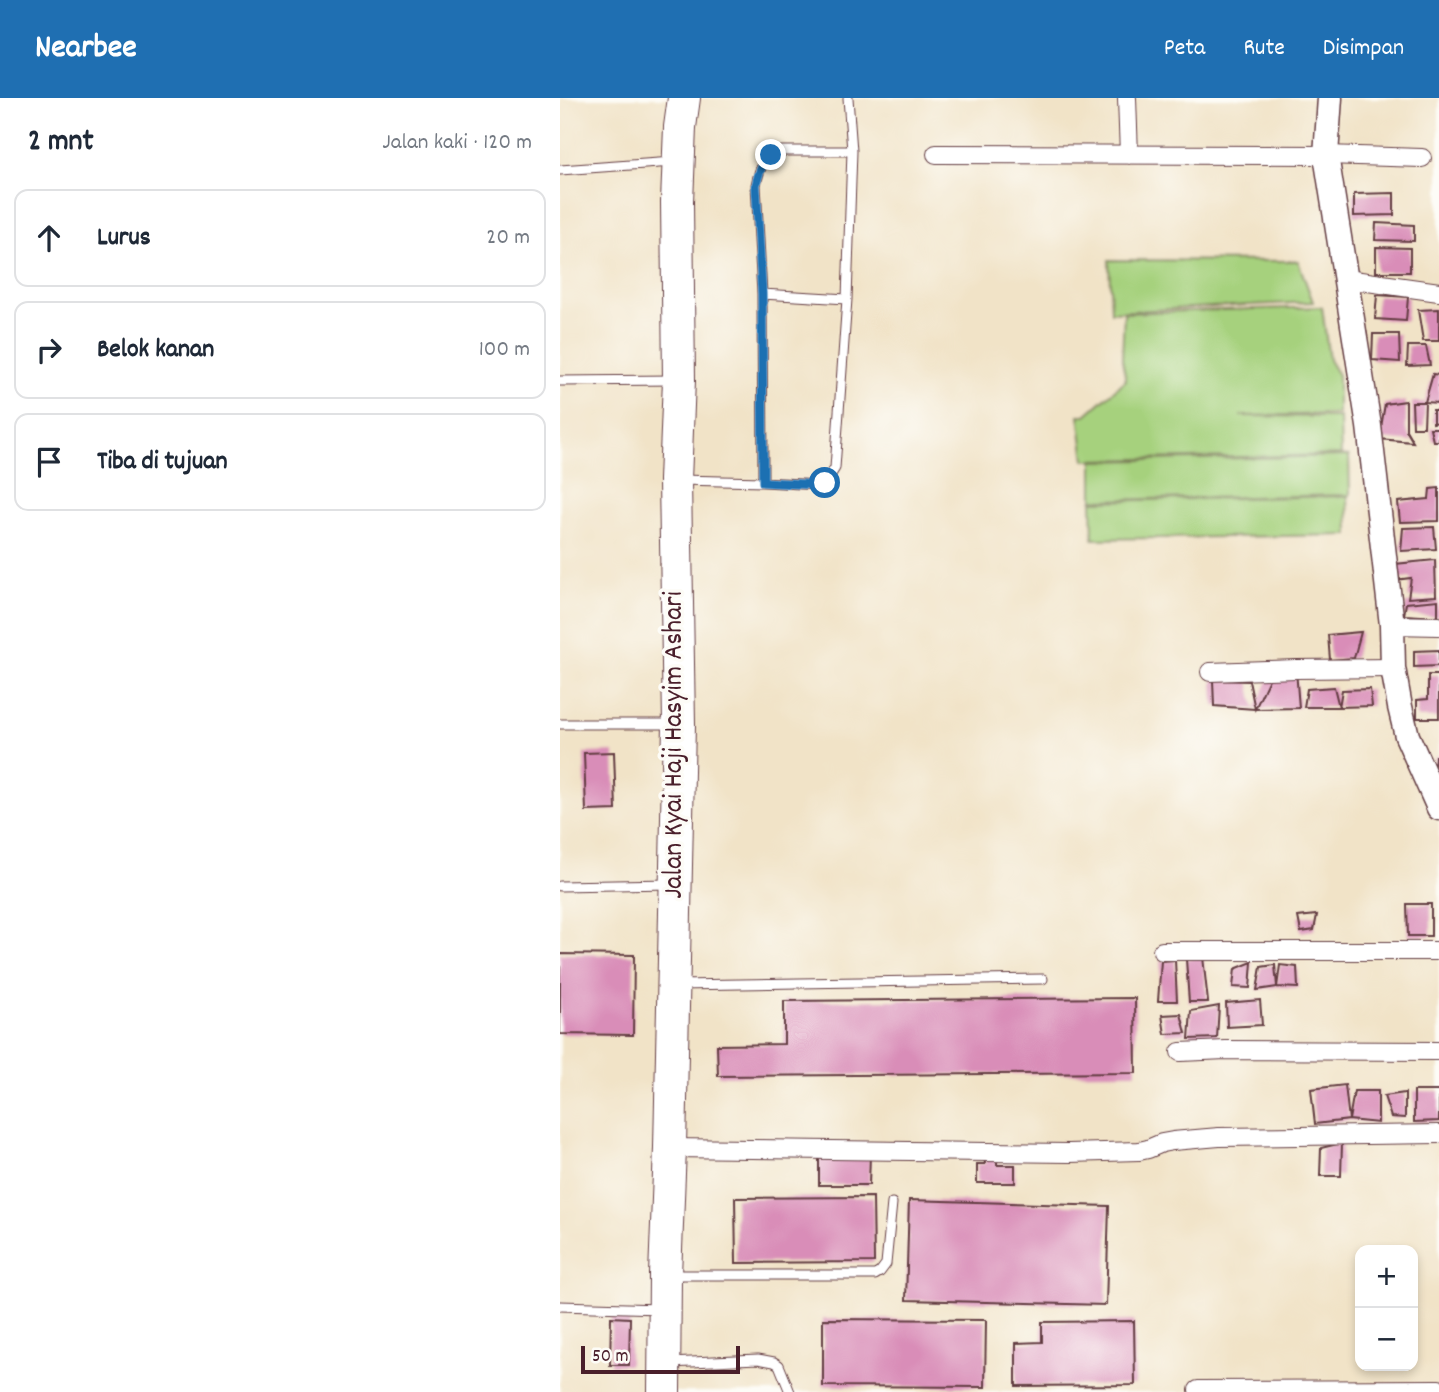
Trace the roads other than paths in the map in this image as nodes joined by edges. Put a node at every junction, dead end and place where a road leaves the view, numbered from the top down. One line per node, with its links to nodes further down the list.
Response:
1 (684, 98): 10 (highway, Jalan Kyai Haji Hasyim Ashari)
2 (848, 98): 5 (lane)
3 (1127, 98): 7 (street)
4 (1330, 98): 8 (street)
5 (852, 151): 14 (lane); 15 (lane)
6 (936, 154): 7 (street)
7 (1129, 155): 8 (street)
8 (1326, 155): 9 (street); 12 (street)
9 (1422, 158)
10 (678, 162): 11 (lane); 16 (highway, Jalan Kyai Haji Hasyim Ashari)
11 (560, 170)
12 (1346, 279): 13 (street); 20 (street)
13 (1439, 292)
14 (762, 294): 15 (lane); 19 (lane)
15 (847, 299): 19 (lane)
16 (680, 380): 17 (lane); 18 (highway, Jalan Kyai Haji Hasyim Ashari)
17 (560, 381)
18 (675, 480): 19 (lane); 25 (highway, Jalan Kyai Haji Hasyim Ashari)
19 (763, 482)
20 (1392, 625): 21 (street); 22 (street)
21 (1439, 626)
22 (1393, 668): 23 (street); 26 (street)
23 (1210, 672)
24 (560, 724): 25 (lane)
25 (679, 724): 27 (highway, Jalan Kyai Haji Hasyim Ashari)
26 (1439, 808)
27 (675, 884): 28 (lane); 32 (highway, Jalan Kyai Haji Hasyim Ashari)
28 (560, 886)
29 (1162, 951): 30 (street)
30 (1439, 951)
31 (1043, 979): 32 (lane)
32 (673, 985): 36 (highway, Jalan Kyai Haji Hasyim Ashari)
33 (1439, 1051): 34 (street)
34 (1180, 1052)
35 (1439, 1134): 36 (street)
36 (670, 1148): 38 (highway, Jalan Kyai Haji Hasyim Ashari)
37 (892, 1203): 38 (lane)
38 (665, 1275): 40 (highway, Jalan Kyai Haji Hasyim Ashari)
39 (560, 1306): 40 (lane)
40 (665, 1309): 41 (highway, Jalan Kyai Haji Hasyim Ashari)
41 (664, 1377): 44 (lane)
42 (1439, 1389): 43 (street)
43 (1198, 1390)
44 (790, 1392)

